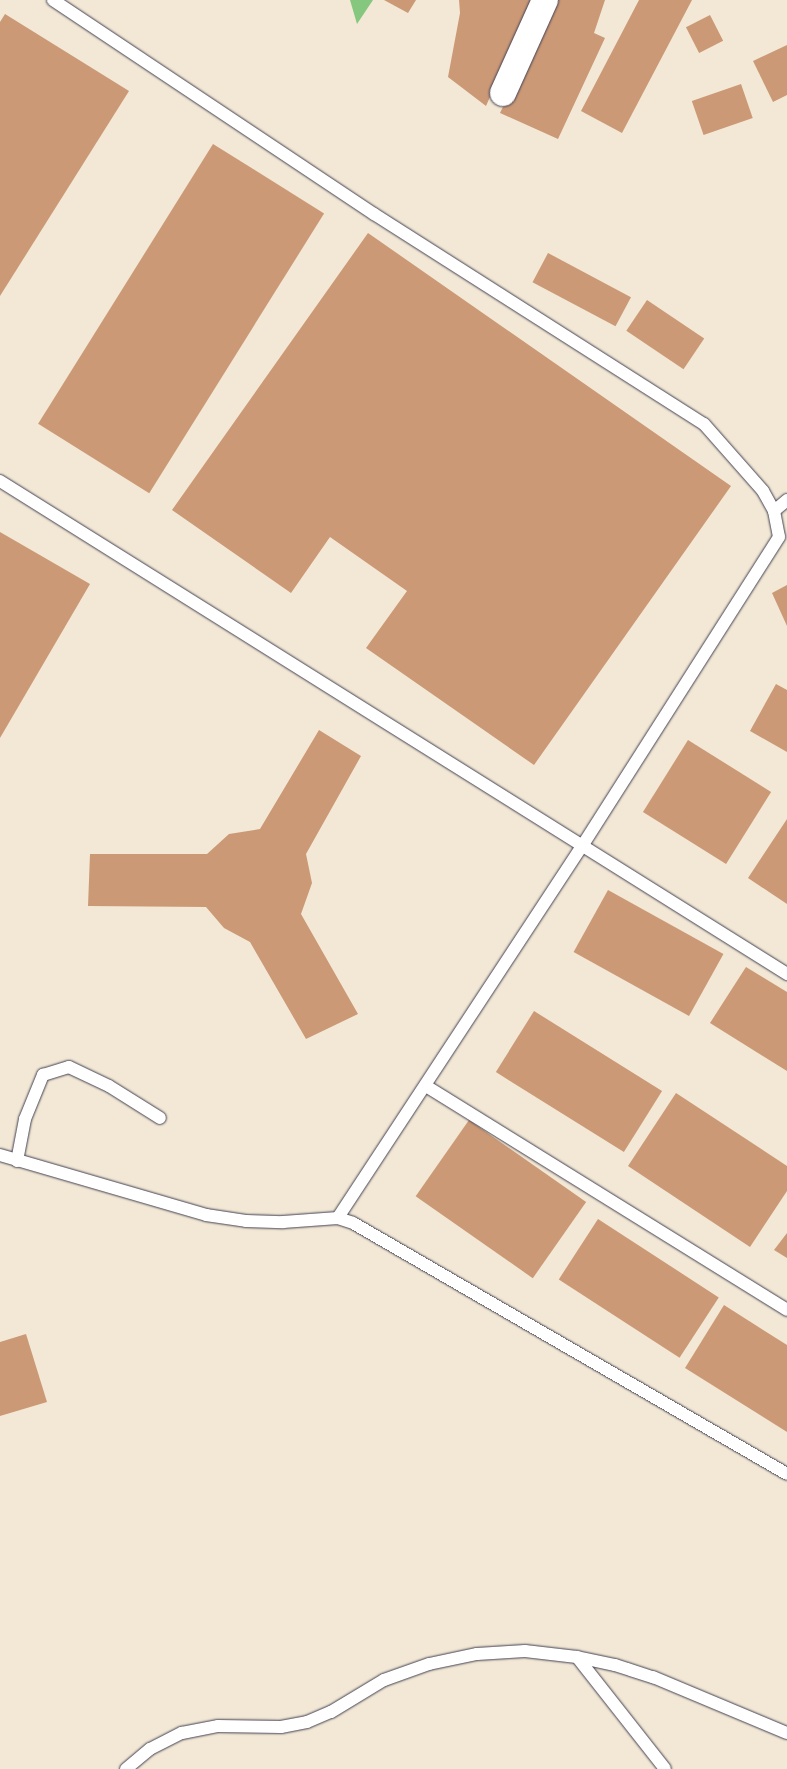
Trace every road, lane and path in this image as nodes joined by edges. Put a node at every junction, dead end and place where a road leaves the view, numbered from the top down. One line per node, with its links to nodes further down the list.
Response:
1 (52, 0): 6 (lane)
2 (545, 0): 3 (street)
3 (503, 93)
4 (0, 481): 7 (lane)
5 (787, 500): 6 (lane)
6 (774, 511): 7 (lane)
7 (582, 846): 8 (lane); 9 (lane)
8 (787, 974)
9 (426, 1086): 13 (lane); 14 (lane)
10 (160, 1118): 12 (lane)
11 (0, 1155): 12 (lane)
12 (17, 1160): 13 (lane)
13 (338, 1218): 15 (lane)
14 (787, 1310)
15 (787, 1474)
16 (577, 1657): 17 (lane); 18 (lane); 19 (lane)
17 (787, 1733)
18 (126, 1769)
19 (665, 1769)

